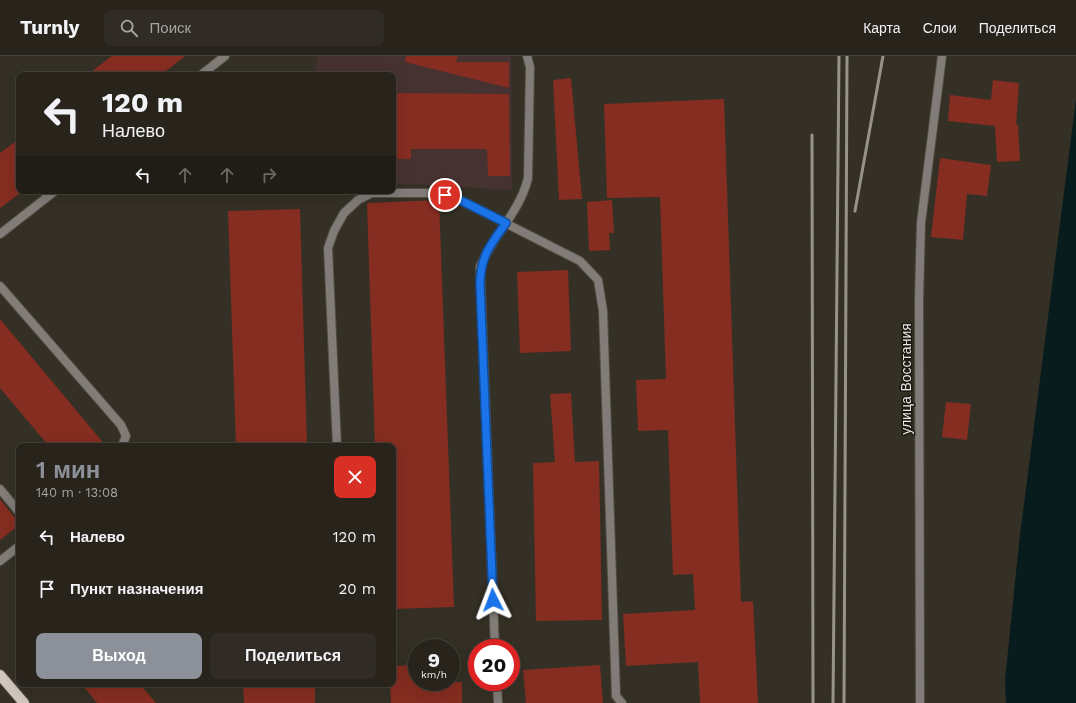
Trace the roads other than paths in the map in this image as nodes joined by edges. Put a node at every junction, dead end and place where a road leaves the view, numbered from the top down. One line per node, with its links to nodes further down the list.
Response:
1 (225, 56): 4 (street)
2 (527, 56): 8 (street)
3 (942, 56): 23 (street, улица Восстания)
4 (205, 72)
5 (396, 193): 8 (street)
6 (51, 194): 9 (street)
7 (370, 194): 12 (street)
8 (506, 223): 17 (street); 22 (street)
9 (0, 234)
10 (0, 286): 11 (street)
11 (123, 443)
12 (337, 443)
13 (0, 489): 14 (street)
14 (16, 508)
15 (16, 548): 16 (street)
16 (0, 561)
17 (495, 639)
18 (0, 674): 20 (main road)
19 (497, 691): 21 (street)
20 (24, 703)
21 (498, 703)
22 (622, 703)
23 (920, 703)

